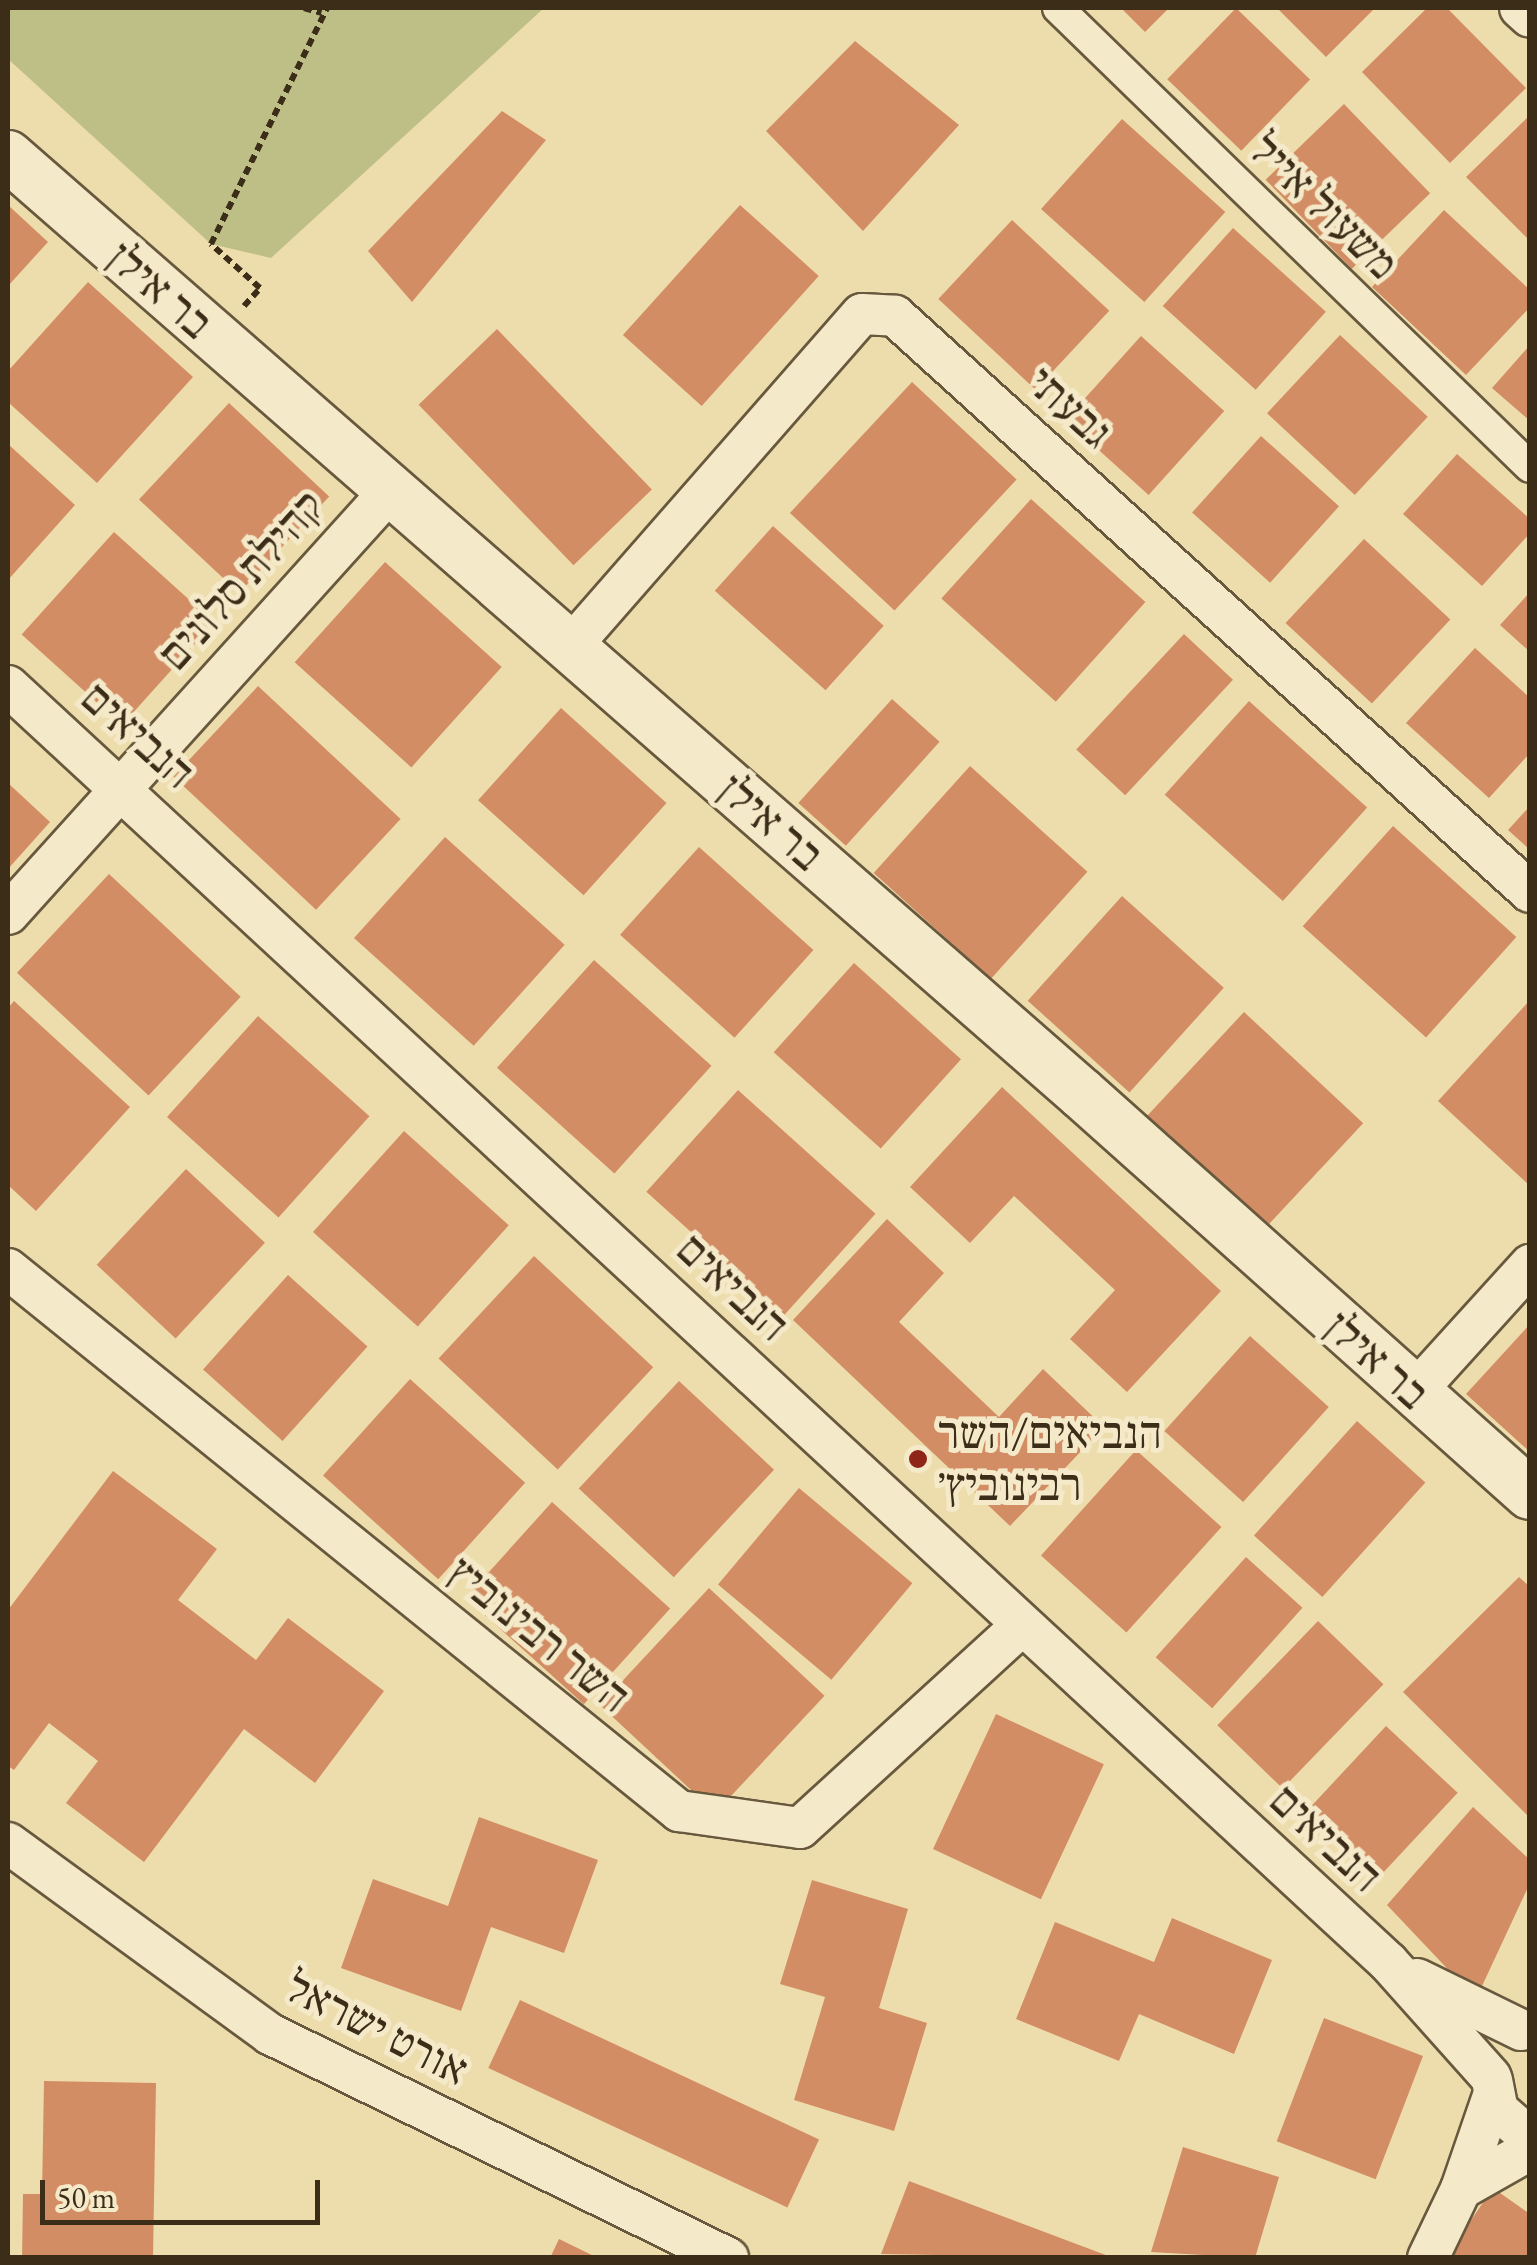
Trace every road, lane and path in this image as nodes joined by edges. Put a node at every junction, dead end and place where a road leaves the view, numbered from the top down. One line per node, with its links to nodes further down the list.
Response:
1 (304, 8): 4 (path)
2 (1058, 8): 8 (street, משעול אייל)
3 (1520, 8): 5 (street)
4 (324, 10): 7 (path)
5 (1530, 17)
6 (8, 156): 7 (street, בר אילן)
7 (215, 339): 9 (street, בר אילן)
8 (1530, 466)
9 (389, 492): 10 (street, בר אילן); 12 (street, קהילת סלונים)
10 (571, 646): 13 (street, גבעתי); 17 (street, בר אילן)
11 (8, 686): 12 (street, הנביאים)
12 (122, 786): 14 (street, קהילת סלונים); 19 (street, הנביאים)
13 (1530, 892)
14 (8, 914)
15 (1530, 1265): 17 (street)
16 (8, 1268): 19 (street, השר רבינוביץ)
17 (1414, 1394): 18 (street, בר אילן)
18 (1530, 1494)
19 (1022, 1625): 21 (street, הנביאים)
20 (8, 1842): 27 (street, אורט ישראל)
21 (1388, 1962): 22 (street, הנביאים); 23 (street, הנביאים)
22 (1525, 2029): 23 (street)
23 (1492, 2086): 24 (street, הנביאים); 26 (street)
24 (1530, 2138)
25 (1530, 2150): 26 (street)
26 (1461, 2189): 28 (street)
27 (728, 2258)
28 (1428, 2258)

